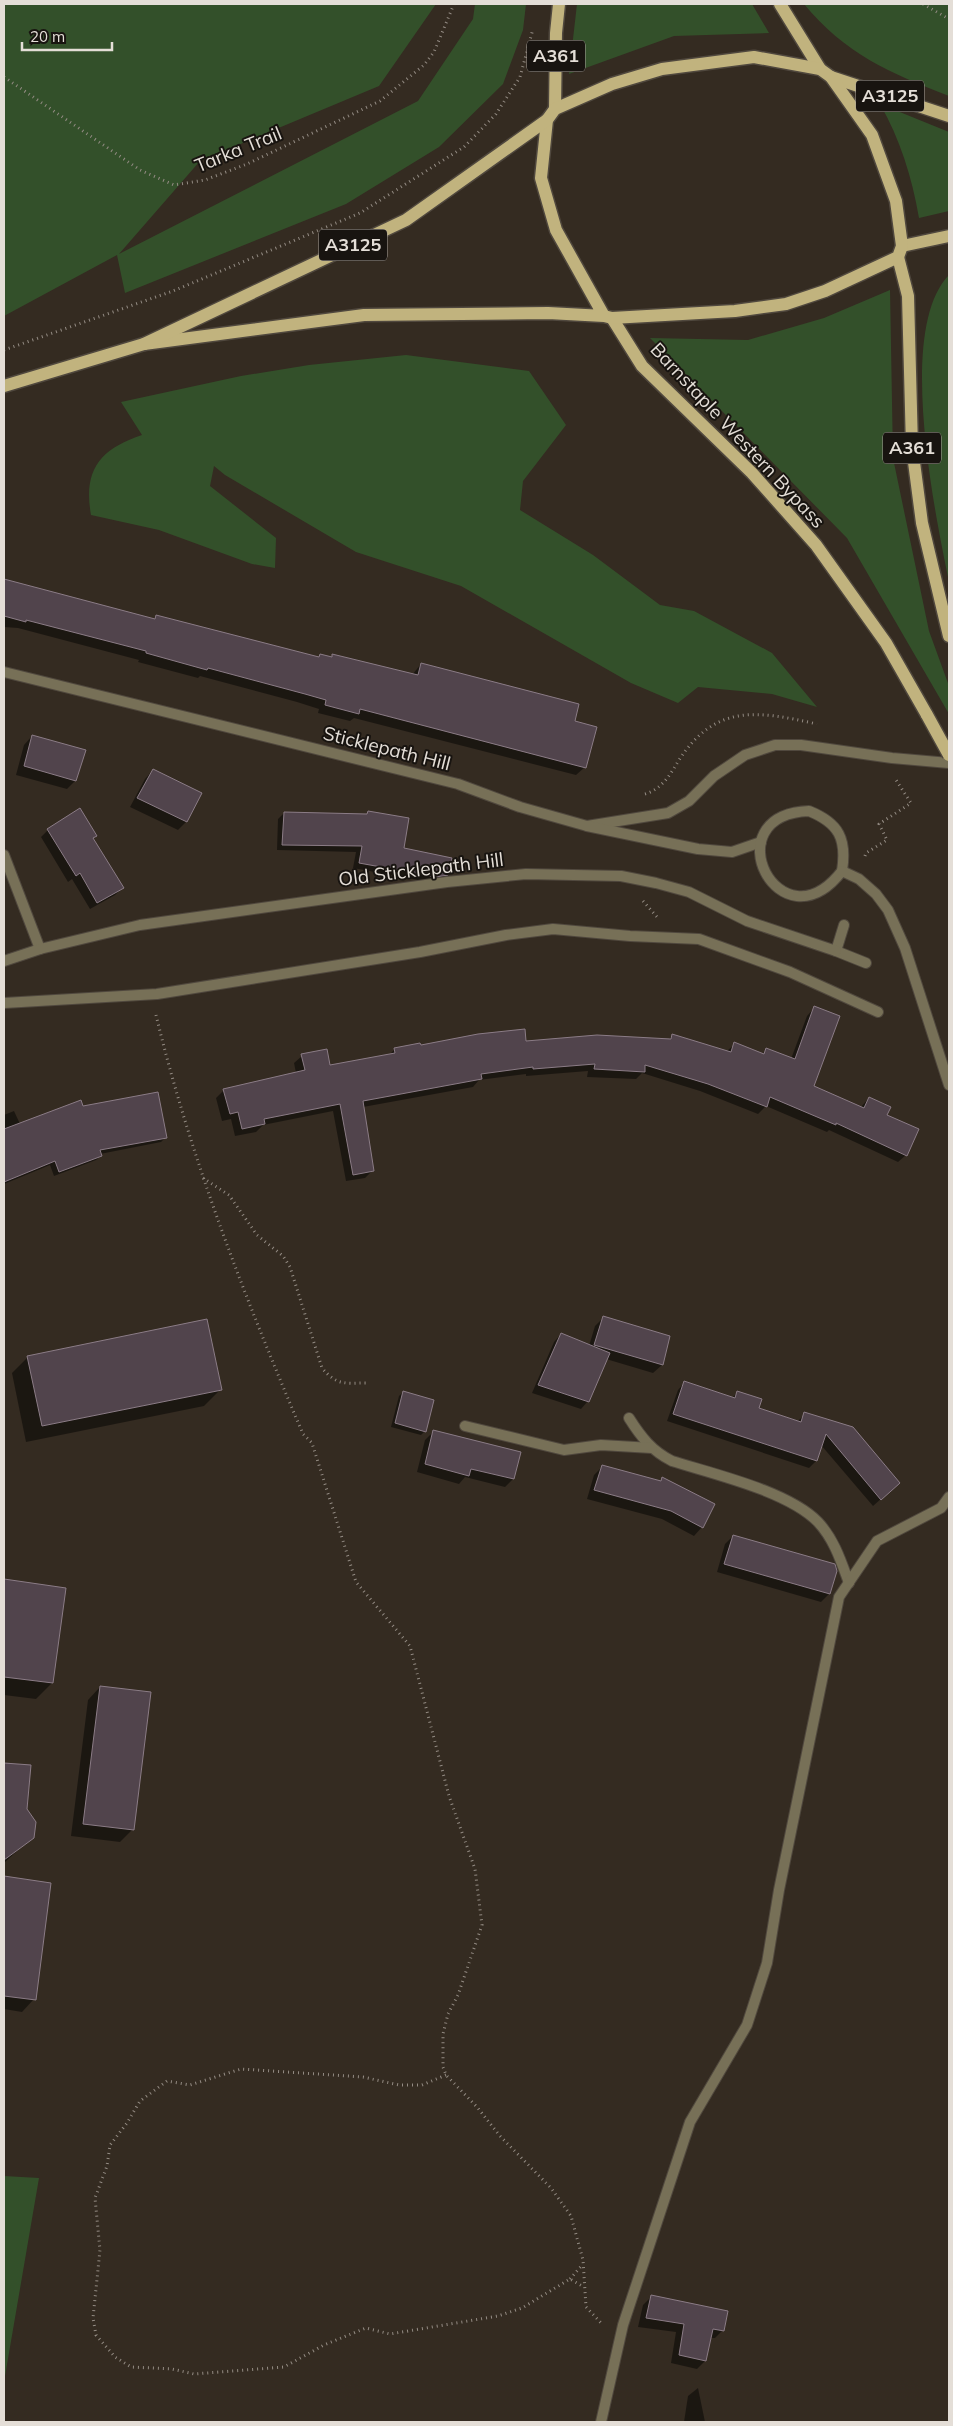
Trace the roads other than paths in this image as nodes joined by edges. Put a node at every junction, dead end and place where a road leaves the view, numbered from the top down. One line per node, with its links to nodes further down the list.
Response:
1 (559, 4): 5 (main road, A361)
2 (780, 4): 3 (main road)
3 (820, 69): 4 (main road); 5 (main road)
4 (832, 77): 6 (main road, A3125); 9 (main road)
5 (555, 109): 7 (main road)
6 (949, 116)
7 (547, 120): 10 (main road, Barnstaple Western Bypass); 11 (main road, A3125)
8 (949, 236): 9 (main road)
9 (900, 251): 10 (main road); 13 (main road, A361)
10 (608, 317): 11 (main road, A3125); 15 (main road, Barnstaple Western Bypass, bridge)
11 (144, 344): 12 (main road, A3125)
12 (4, 386)
13 (949, 636)
14 (4, 672): 17 (street, Sticklepath Hill)
15 (949, 755)
16 (949, 763): 17 (street)
17 (587, 826): 18 (street, Sticklepath Hill)
18 (761, 842): 20 (street); 20 (street)
19 (4, 855): 22 (street)
20 (842, 870): 28 (street)
21 (844, 926): 23 (street)
22 (40, 949): 23 (street, Old Sticklepath Hill); 24 (street, Old Sticklepath Hill)
23 (836, 951): 25 (street, Old Sticklepath Hill)
24 (4, 961)
25 (866, 963)
26 (4, 1003): 27 (street)
27 (878, 1012)
28 (949, 1085)
29 (630, 1418): 31 (street)
30 (465, 1426): 31 (street)
31 (652, 1448): 33 (street)
32 (949, 1497): 33 (street)
33 (849, 1583): 34 (street)
34 (601, 2422)

